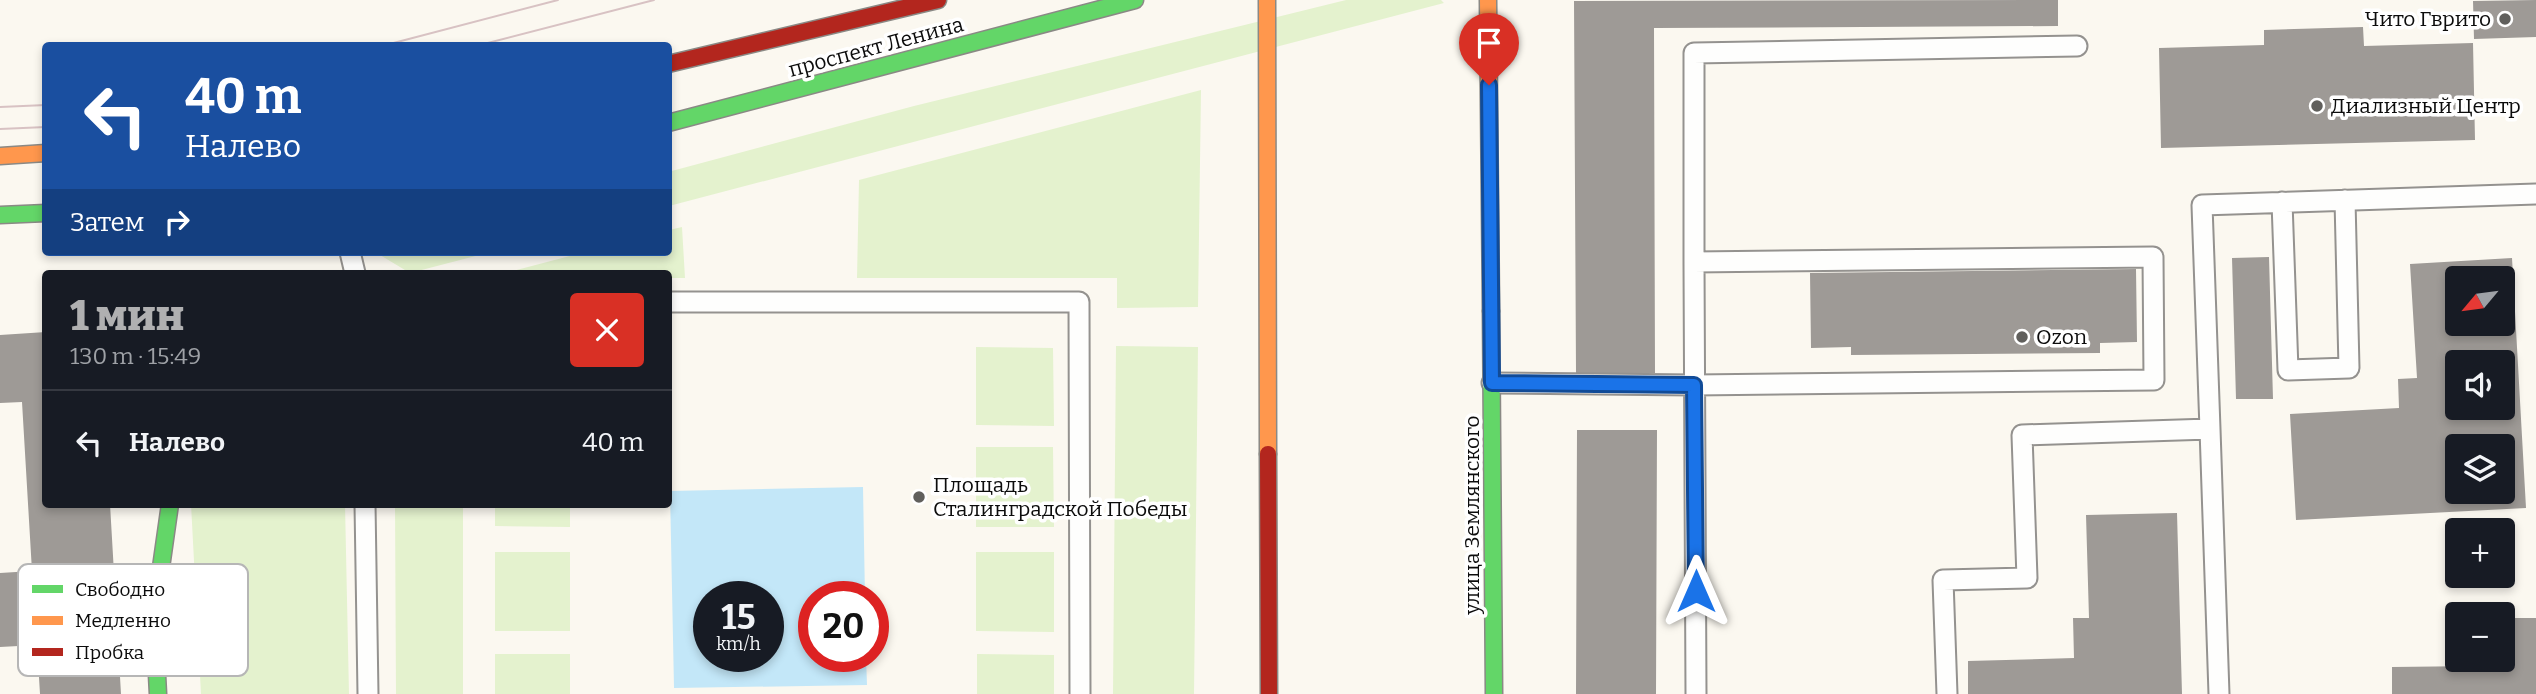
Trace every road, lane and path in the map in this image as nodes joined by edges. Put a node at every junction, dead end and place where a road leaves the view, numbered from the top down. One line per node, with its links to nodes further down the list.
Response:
1 (938, 0): 6 (main road, проспект Ленина)
2 (1135, 0): 7 (main road, проспект Ленина)
3 (1267, 0): 27 (main road)
4 (1488, 0): 17 (main road, улица Землянского)
5 (2077, 46): 15 (lane)
6 (672, 63)
7 (672, 122)
8 (42, 153): 9 (main road)
9 (0, 156)
10 (2536, 194): 11 (lane)
11 (2345, 200): 12 (lane); 12 (lane)
12 (2282, 202): 19 (lane)
13 (42, 213): 14 (main road)
14 (0, 215)
15 (1694, 262): 18 (lane); 18 (lane)
16 (672, 302): 26 (lane)
17 (1492, 383): 18 (lane); 28 (main road, улица Землянского)
18 (1694, 385): 29 (lane)
19 (2210, 429): 30 (lane); 31 (lane)
20 (170, 508): 22 (main road)
21 (365, 508): 25 (lane)
22 (162, 564)
23 (157, 676): 24 (main road)
24 (158, 694)
25 (368, 694)
26 (1080, 694)
27 (1269, 694)
28 (1494, 694)
29 (1696, 694)
30 (1947, 694)
31 (2218, 694)

